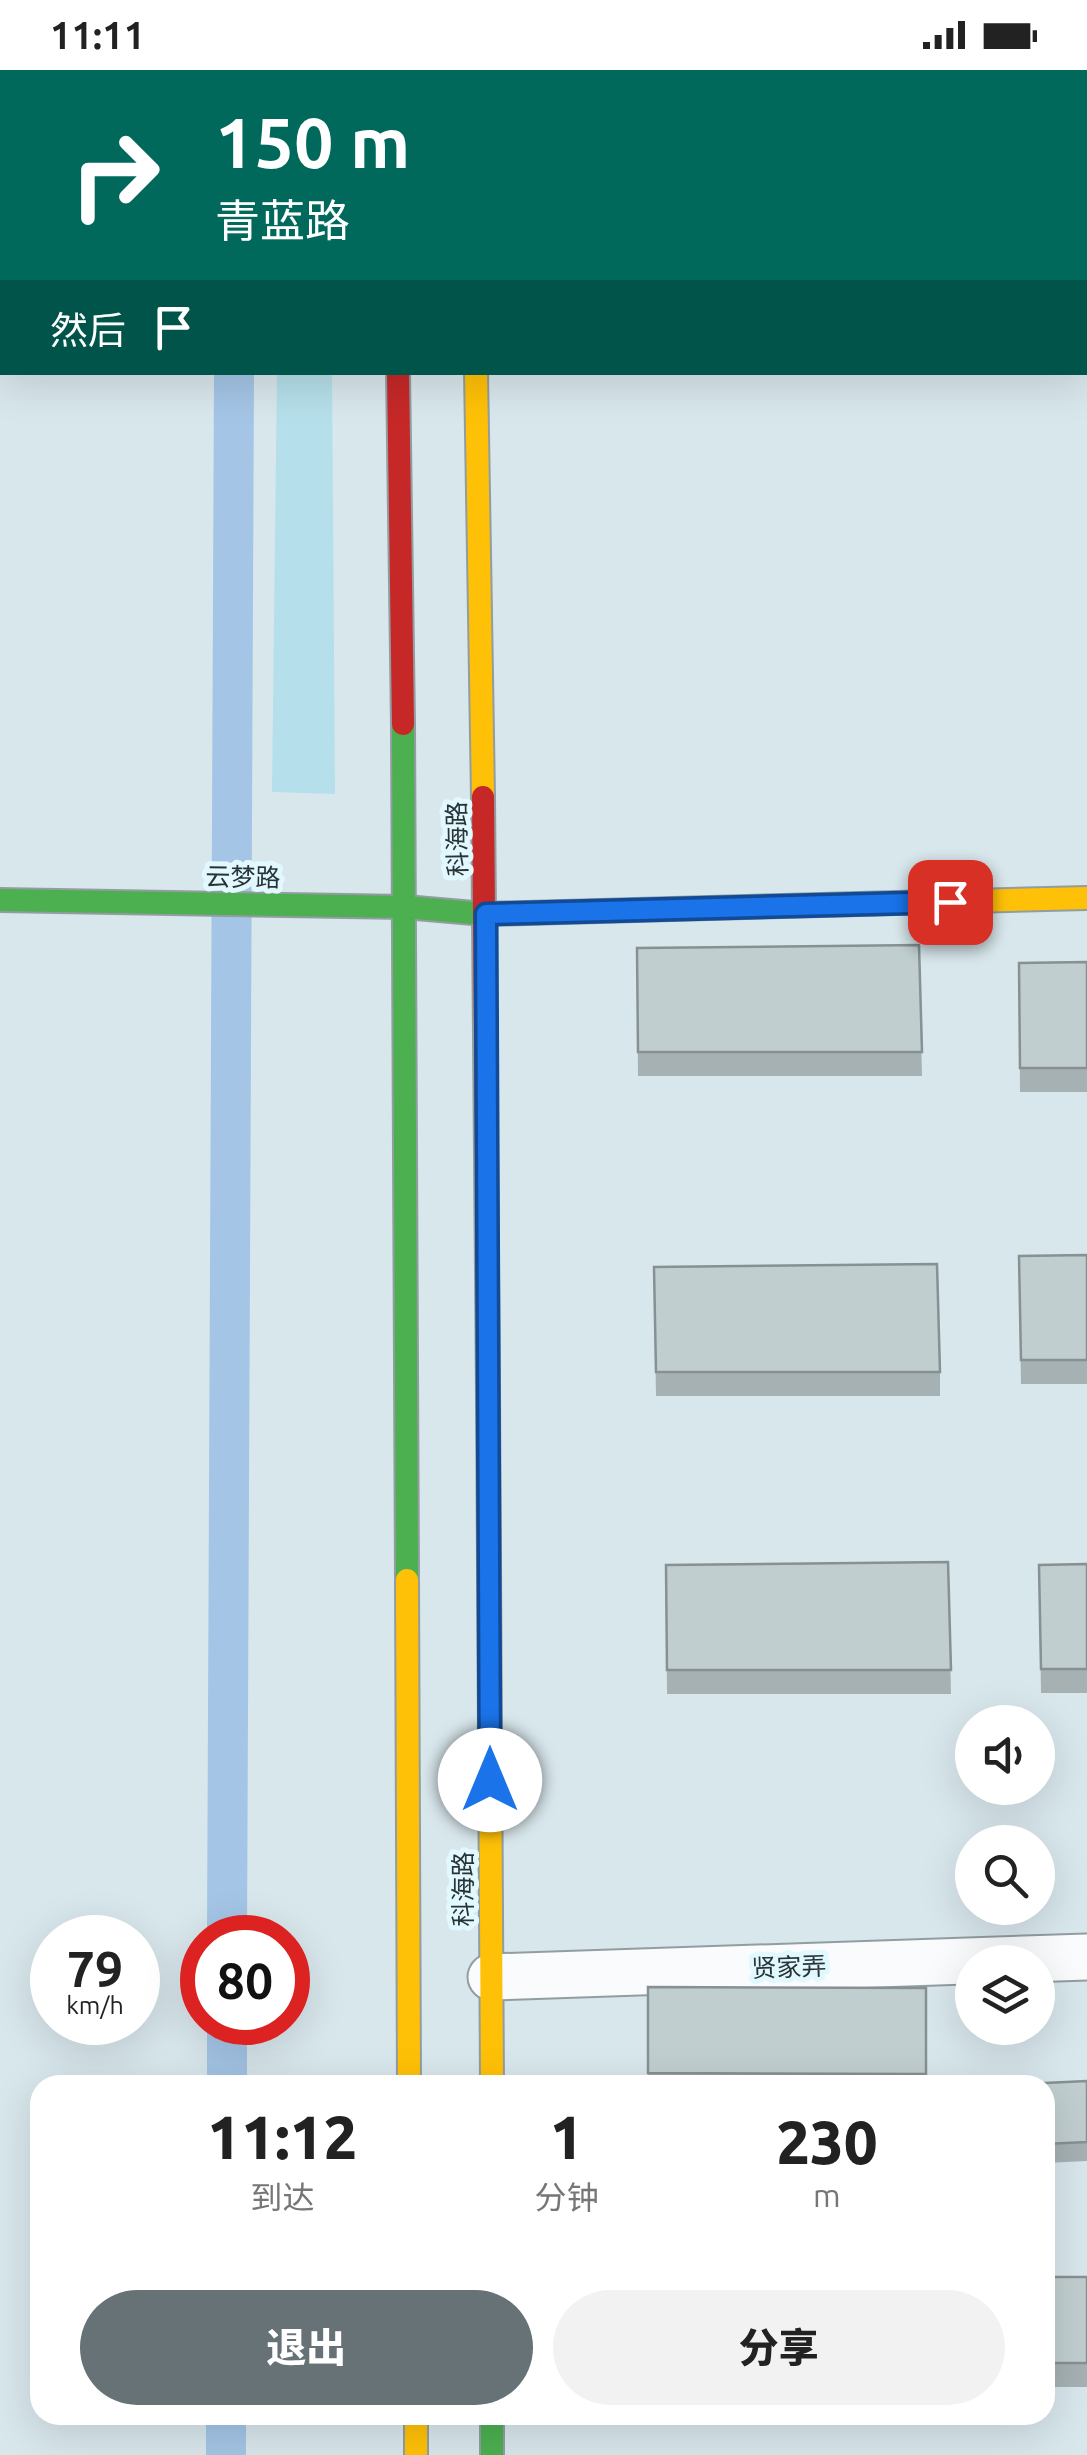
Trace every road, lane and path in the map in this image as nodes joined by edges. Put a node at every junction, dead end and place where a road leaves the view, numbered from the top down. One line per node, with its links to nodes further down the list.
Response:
1 (398, 375): 5 (main road)
2 (476, 375): 6 (main road, 科海路)
3 (1087, 898): 6 (main road, 云梦路)
4 (0, 900): 5 (main road, 云梦路)
5 (405, 907): 6 (main road, 云梦路); 9 (main road)
6 (486, 914): 8 (main road, 科海路)
7 (1087, 1957): 8 (street, 贤家弄)
8 (492, 1976): 10 (main road, 科海路)
9 (409, 2075)
10 (492, 2075)
11 (416, 2425): 13 (main road)
12 (492, 2425): 14 (main road)
13 (416, 2455)
14 (492, 2455)

